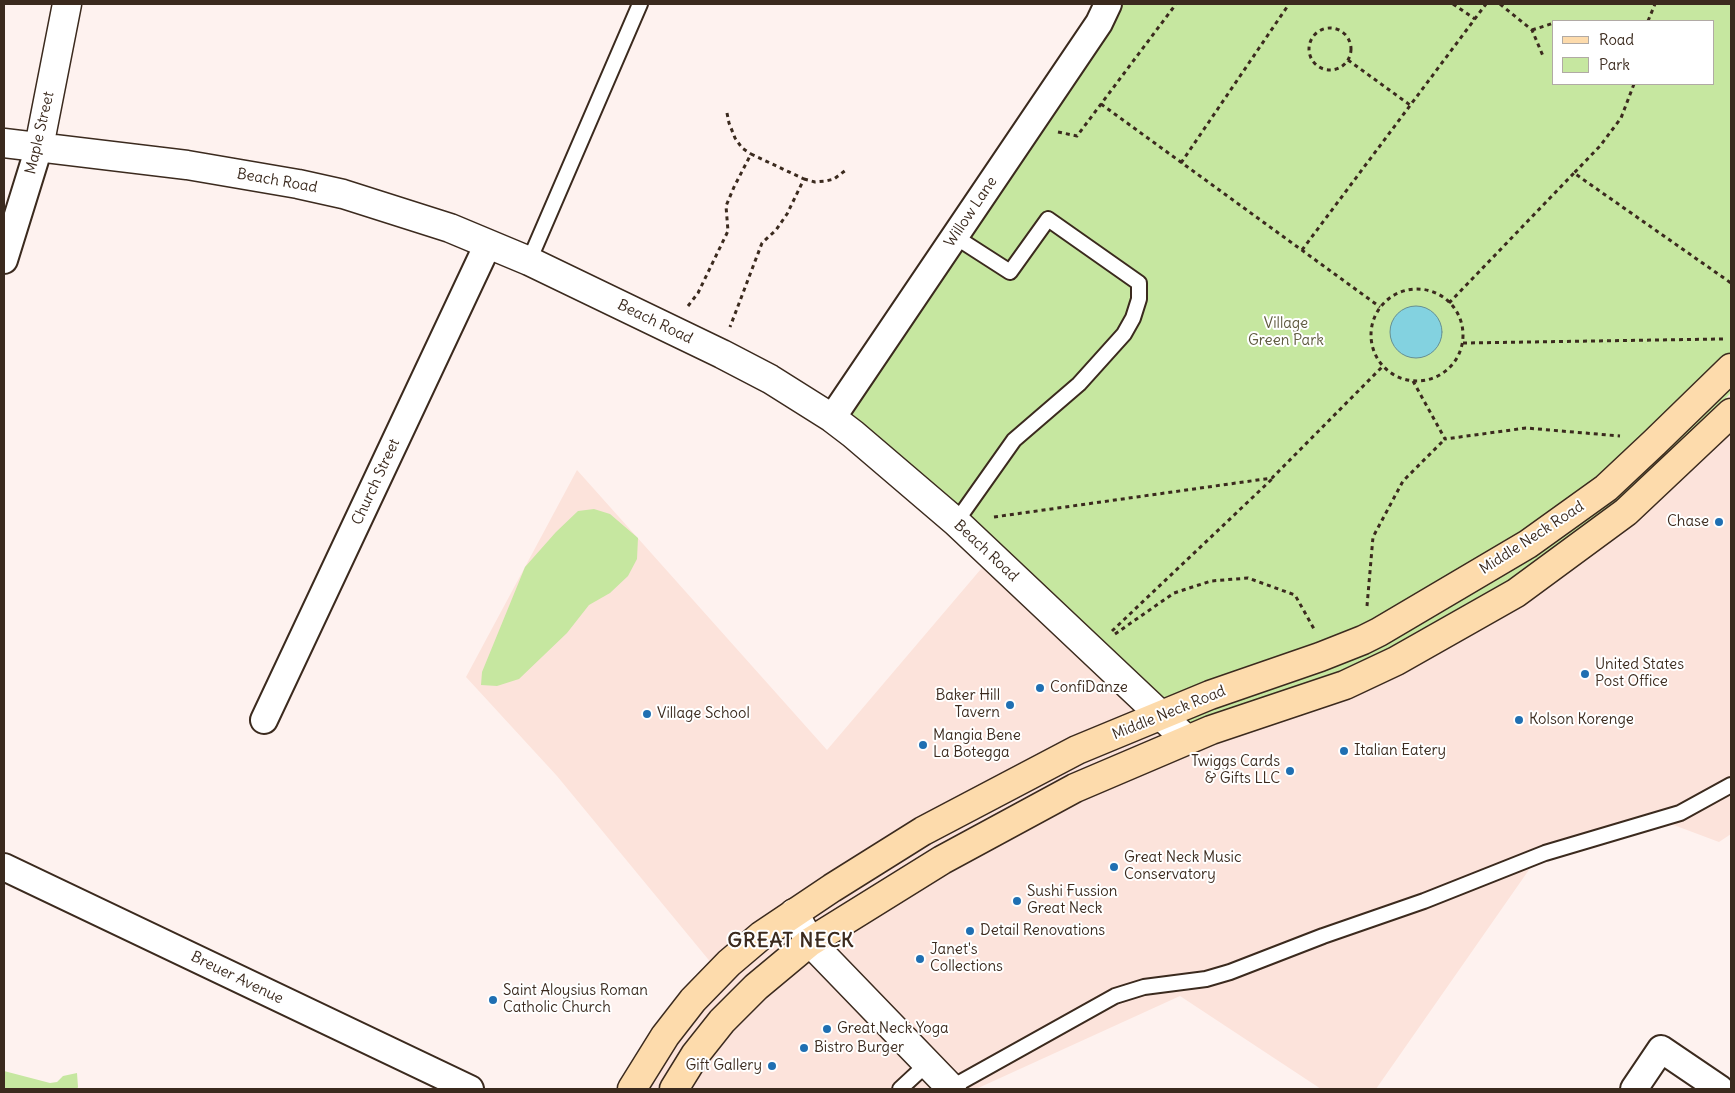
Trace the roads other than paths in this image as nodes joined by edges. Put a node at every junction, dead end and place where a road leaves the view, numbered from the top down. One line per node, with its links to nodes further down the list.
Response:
1 (67, 4): 5 (street, Maple Street)
2 (640, 4): 9 (lane)
3 (1108, 4): 6 (street, Willow Lane)
4 (4, 143): 5 (street, Beach Road)
5 (39, 147): 7 (street, Beach Road); 8 (street, Maple Street)
6 (954, 236): 12 (street, Willow Lane); 13 (lane)
7 (488, 244): 9 (street, Beach Road); 15 (street, Church Street)
8 (4, 260)
9 (529, 261): 12 (street, Beach Road)
10 (1731, 368): 14 (main road, Middle Neck Road)
11 (1731, 413): 16 (main road, Middle Neck Road)
12 (832, 418): 13 (street, Beach Road)
13 (956, 522): 14 (street, Beach Road)
14 (1161, 715): 16 (street, Beach Road); 19 (main road, Middle Neck Road)
15 (264, 720)
16 (1187, 740): 20 (main road, Middle Neck Road)
17 (1731, 785): 22 (lane)
18 (4, 867): 23 (street, Breuer Avenue)
19 (794, 913): 20 (street); 24 (main road, Middle Neck Road)
20 (810, 942): 21 (street); 25 (main road, Middle Neck Road)
21 (927, 1064): 22 (street); 26 (lane)
22 (951, 1088)
23 (470, 1089)
24 (632, 1089)
25 (674, 1089)
26 (900, 1089)
27 (1634, 1089): 28 (street)
28 (1720, 1089)

